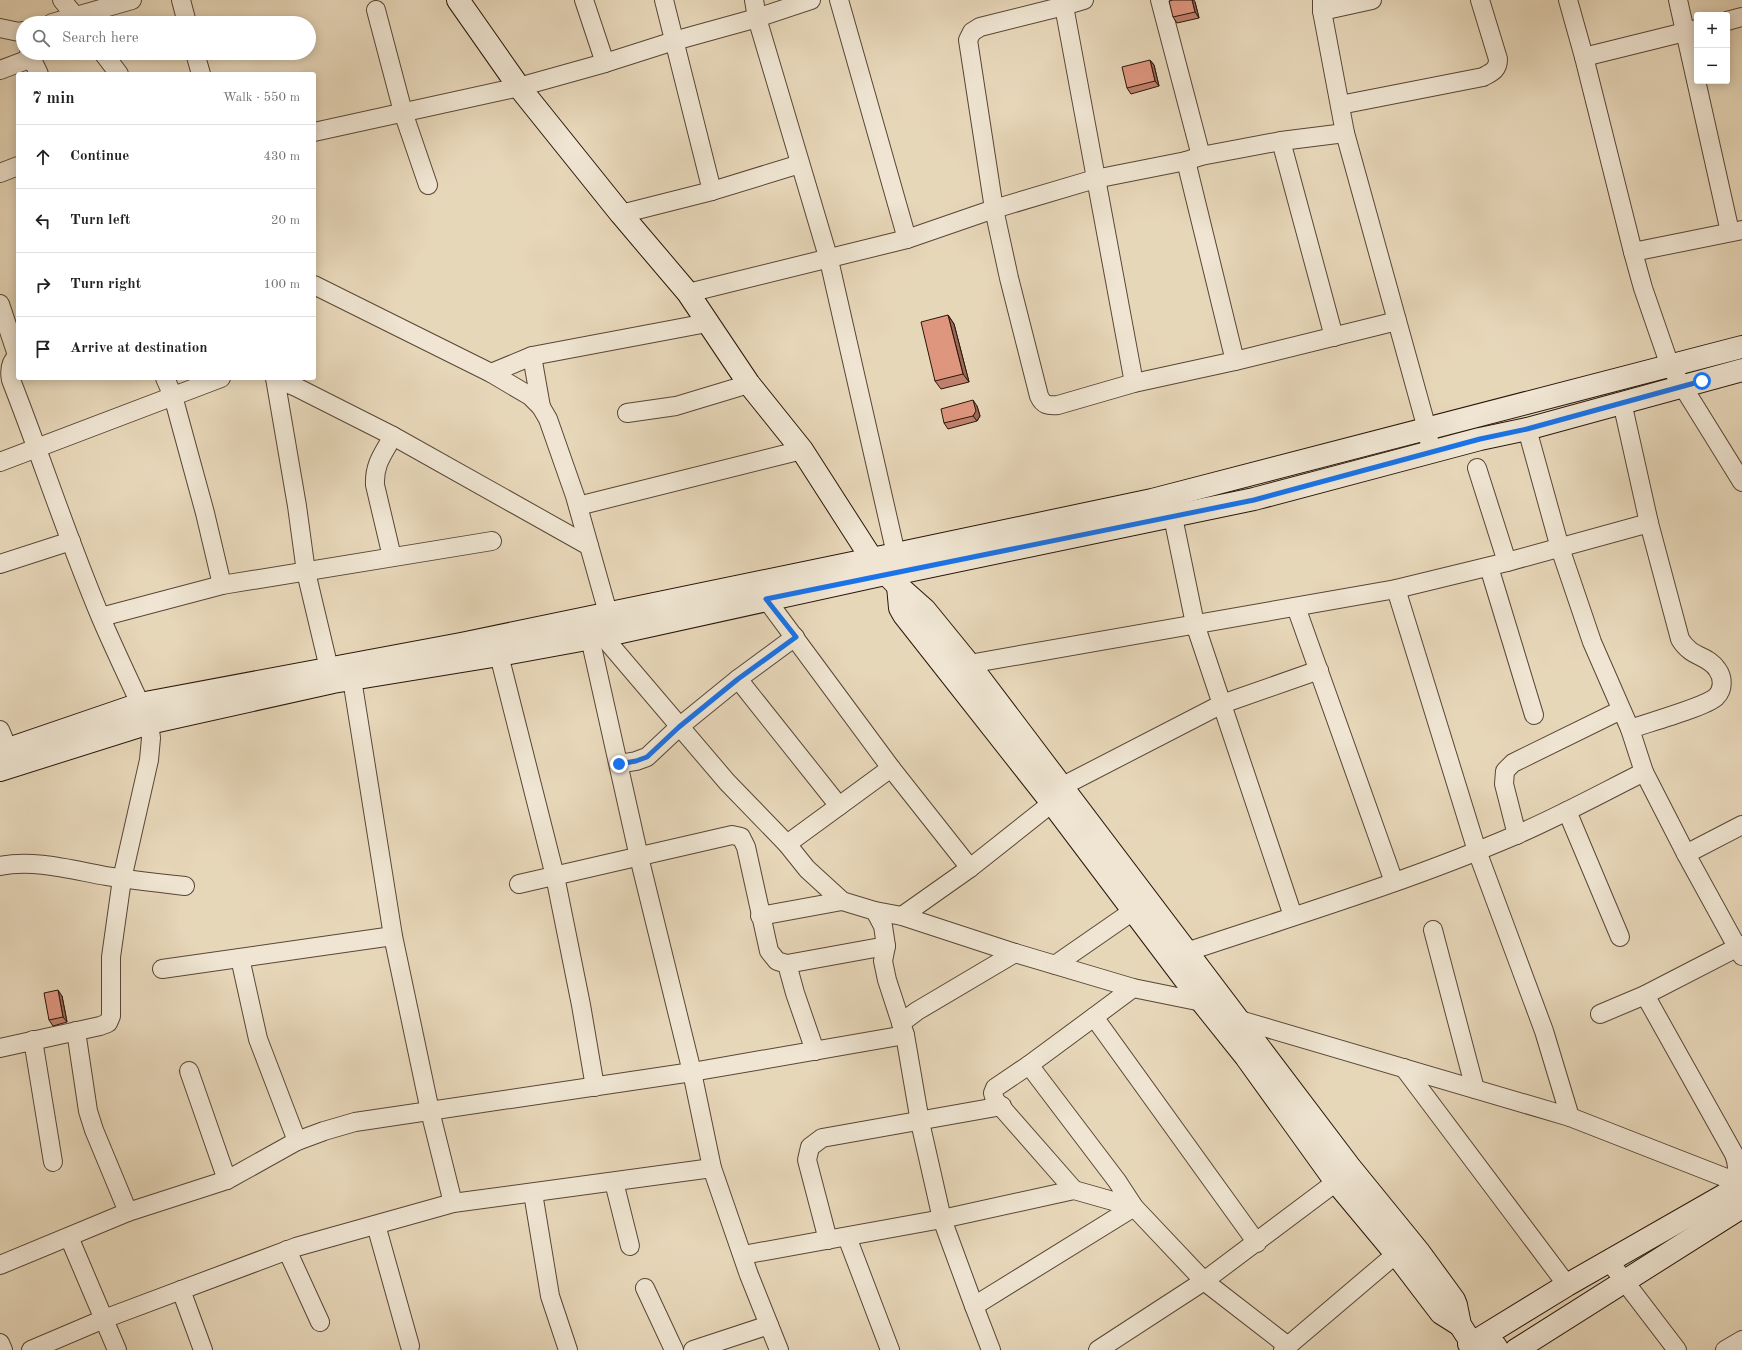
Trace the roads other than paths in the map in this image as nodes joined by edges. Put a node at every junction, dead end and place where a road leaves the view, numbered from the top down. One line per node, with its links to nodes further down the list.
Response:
1 (62, 0): 19 (street)
2 (132, 0): 20 (street)
3 (181, 0): 21 (street)
4 (458, 0): 37 (street)
5 (584, 0): 33 (street)
6 (664, 0): 28 (street)
7 (754, 0): 23 (street)
8 (811, 0): 23 (street)
9 (839, 0): 53 (street)
10 (1084, 0): 17 (street)
11 (1160, 0): 43 (street)
12 (1372, 0): 16 (street)
13 (1480, 0): 38 (street)
14 (1568, 0): 29 (street)
15 (1678, 0): 26 (street)
16 (1322, 5): 38 (street)
17 (1064, 6): 47 (street); 50 (street)
18 (376, 10): 39 (street)
19 (75, 16)
20 (89, 16)
21 (185, 16)
22 (1742, 17): 24 (street)
23 (757, 18): 28 (street); 44 (street)
24 (1730, 20)
25 (0, 28): 27 (street)
26 (1691, 30): 29 (street); 52 (street)
27 (16, 32)
28 (674, 41): 33 (street); 49 (street)
29 (1584, 57): 54 (street)
30 (108, 60): 35 (street)
31 (197, 60): 36 (street)
32 (33, 62): 34 (street)
33 (605, 63): 37 (street)
34 (0, 70)
35 (117, 72)
36 (200, 72)
37 (519, 87): 39 (street); 51 (street)
38 (1340, 105): 41 (street)
39 (402, 112): 40 (street); 48 (street)
40 (316, 132)
41 (1345, 134): 42 (street); 59 (street)
42 (1281, 141): 43 (street); 61 (street)
43 (1193, 158): 47 (street); 66 (street)
44 (800, 164): 49 (street); 55 (street)
45 (16, 167): 46 (street)
46 (0, 173)
47 (1095, 179): 50 (street); 74 (street)
48 (428, 185)
49 (712, 191): 51 (street)
50 (994, 209): 53 (street); 74 (street)
51 (621, 214): 57 (street)
52 (1736, 231): 54 (street)
53 (907, 239): 55 (street)
54 (1633, 252): 67 (street)
55 (828, 260): 57 (street); 98 (street)
56 (316, 286): 69 (street)
57 (688, 293): 60 (street)
58 (0, 304): 63 (street)
59 (1397, 321): 61 (street); 81 (street)
60 (707, 323): 64 (street); 75 (street)
61 (1334, 337): 66 (street)
62 (1742, 348): 67 (street)
63 (16, 349)
64 (532, 356): 69 (street); 79 (street)
65 (16, 358): 84 (street)
66 (1235, 361): 74 (street)
67 (1670, 366): 76 (street); 81 (street)
68 (1742, 370): 76 (street)
69 (491, 374): 79 (street)
70 (166, 380): 77 (street)
71 (216, 380): 77 (street)
72 (275, 380): 103 (street)
73 (280, 380): 83 (street)
74 (1134, 383)
75 (749, 384): 80 (street); 85 (street)
76 (1682, 386): 78 (street); 89 (street)
77 (173, 396): 84 (street); 105 (street)
78 (1622, 402): 82 (street); 93 (street)
79 (541, 407): 91 (street)
80 (627, 413)
81 (1427, 429): 86 (street); 90 (street)
82 (1527, 429): 86 (street); 97 (street)
83 (393, 436): 96 (street); 99 (street)
84 (38, 448): 87 (street); 94 (street)
85 (802, 450): 91 (street); 104 (street)
86 (1431, 452): 92 (street)
87 (0, 462)
88 (1477, 468): 100 (street)
89 (1742, 482)
90 (1173, 494): 92 (street); 98 (street)
91 (578, 506): 96 (street)
92 (1173, 517): 104 (street); 111 (street)
93 (1649, 523): 97 (street); 124 (street)
94 (71, 541): 101 (street); 110 (street)
95 (492, 541): 99 (street)
96 (589, 546): 109 (street)
97 (1560, 548): 100 (street); 120 (street)
98 (896, 554): 104 (street)
99 (392, 557): 103 (street)
100 (1507, 562): 102 (street)
101 (0, 564)
102 (1488, 567): 106 (street); 122 (street)
103 (306, 572): 105 (street); 117 (street)
104 (885, 573): 107 (street); 109 (street); 115 (street); 130 (street)
105 (222, 585): 110 (street)
106 (1396, 589): 108 (street); 136 (street)
107 (766, 599): 112 (street); 113 (street)
108 (1296, 607): 111 (street); 116 (street)
109 (608, 613): 112 (street)
110 (101, 617): 121 (street)
111 (1195, 624): 115 (street); 119 (street)
112 (593, 630): 114 (street); 117 (street); 123 (street); 126 (street)
113 (796, 637): 118 (street); 127 (street)
114 (499, 655): 117 (street); 141 (street)
115 (969, 664): 130 (street)
116 (1318, 670): 119 (street); 143 (street)
117 (338, 676): 121 (street); 153 (street)
118 (738, 679): 123 (street); 131 (street)
119 (1222, 704): 130 (street); 151 (street)
120 (1621, 710): 124 (street); 134 (street)
121 (145, 714): 125 (street); 128 (street); 142 (street)
122 (1534, 715)
123 (679, 727): 126 (street); 135 (street)
124 (1630, 729): 129 (street)
125 (3, 743)
126 (619, 764): 138 (street)
127 (891, 768): 131 (street); 140 (street)
128 (0, 770)
129 (1644, 772): 132 (street); 137 (street)
130 (1056, 795): 140 (street); 148 (street); 157 (street)
131 (839, 806): 135 (street)
132 (1567, 811): 134 (street); 154 (street)
133 (1742, 825): 137 (street)
134 (1517, 835): 136 (street)
135 (787, 844): 146 (street)
136 (1477, 851): 143 (street); 182 (street)
137 (1686, 854): 156 (street)
138 (639, 857): 141 (street); 149 (street); 177 (street)
139 (0, 866): 142 (street)
140 (970, 868): 150 (street)
141 (555, 876): 144 (street); 178 (street)
142 (122, 879): 145 (street); 170 (street)
143 (1394, 882): 151 (street)
144 (519, 884)
145 (185, 886)
146 (842, 900): 147 (street); 149 (street)
147 (874, 911): 150 (street); 155 (street)
148 (1133, 911): 161 (street); 165 (street)
149 (760, 916): 160 (street)
150 (902, 916): 158 (street)
151 (1293, 916): 157 (street)
152 (1433, 930): 179 (street)
153 (393, 936): 159 (street); 181 (street)
154 (1620, 937)
155 (886, 946): 160 (street); 169 (street)
156 (1741, 950): 164 (street)
157 (1186, 952): 168 (street)
158 (1016, 953): 161 (street); 169 (street)
159 (240, 958): 162 (street); 184 (street)
160 (787, 964): 173 (street)
161 (1056, 965): 163 (street)
162 (162, 969)
163 (1133, 988): 165 (street); 167 (street)
164 (1645, 995): 166 (street); 192 (street)
165 (1202, 1002): 168 (street); 189 (street)
166 (1600, 1014)
167 (1094, 1017): 174 (street); 201 (street)
168 (1239, 1021): 175 (street); 218 (street)
169 (903, 1029): 173 (street); 183 (street)
170 (76, 1031): 171 (street); 195 (street)
171 (33, 1040): 172 (street); 185 (street)
172 (0, 1048)
173 (815, 1051): 177 (street)
174 (1030, 1065): 180 (street); 194 (street)
175 (1404, 1068): 179 (street); 210 (street)
176 (189, 1071): 187 (street)
177 (692, 1072): 178 (street); 186 (street)
178 (595, 1087): 181 (street)
179 (1475, 1089): 182 (street)
180 (1002, 1106): 183 (street); 190 (street)
181 (430, 1111): 184 (street); 193 (street)
182 (1570, 1117): 192 (street)
183 (920, 1122): 196 (street); 200 (street)
184 (297, 1141): 187 (street)
185 (53, 1162)
186 (712, 1168): 188 (street); 205 (street)
187 (227, 1180): 195 (street)
188 (614, 1182): 191 (street); 202 (street)
189 (1336, 1182): 201 (street); 204 (street)
190 (1074, 1190): 194 (street); 196 (street)
191 (533, 1193): 193 (street); 226 (street)
192 (1737, 1195): 206 (street); 209 (street)
193 (453, 1203): 197 (street)
194 (1134, 1207): 208 (street); 213 (street)
195 (128, 1212): 199 (street)
196 (942, 1218): 198 (street); 213 (street)
197 (376, 1225): 203 (street); 221 (street)
198 (847, 1236): 200 (street); 230 (street)
199 (69, 1237): 207 (street); 214 (street)
200 (828, 1240): 205 (street)
201 (1257, 1242): 208 (street)
202 (630, 1246)
203 (287, 1250): 212 (street); 215 (street)
204 (1396, 1254): 218 (street); 220 (street)
205 (743, 1255): 216 (street)
206 (1610, 1261): 209 (street); 210 (street)
207 (0, 1265)
208 (1204, 1281): 220 (street); 232 (street)
209 (1626, 1282): 234 (street); 235 (street)
210 (1567, 1285): 218 (street)
211 (645, 1288): 227 (street)
212 (181, 1290): 214 (street); 225 (street)
213 (974, 1306): 231 (street)
214 (104, 1319): 223 (street); 224 (street)
215 (320, 1322)
216 (769, 1325): 228 (street); 229 (street)
217 (1742, 1340): 236 (street)
218 (1467, 1342): 233 (street)
219 (0, 1343): 222 (street)
220 (1285, 1348)
221 (407, 1349)
222 (3, 1350)
223 (31, 1350)
224 (117, 1350)
225 (203, 1350)
226 (568, 1350)
227 (674, 1350)
228 (693, 1350)
229 (779, 1350)
230 (890, 1350)
231 (991, 1350)
232 (1098, 1350)
233 (1498, 1350)
234 (1516, 1350)
235 (1677, 1350)
236 (1725, 1350)

